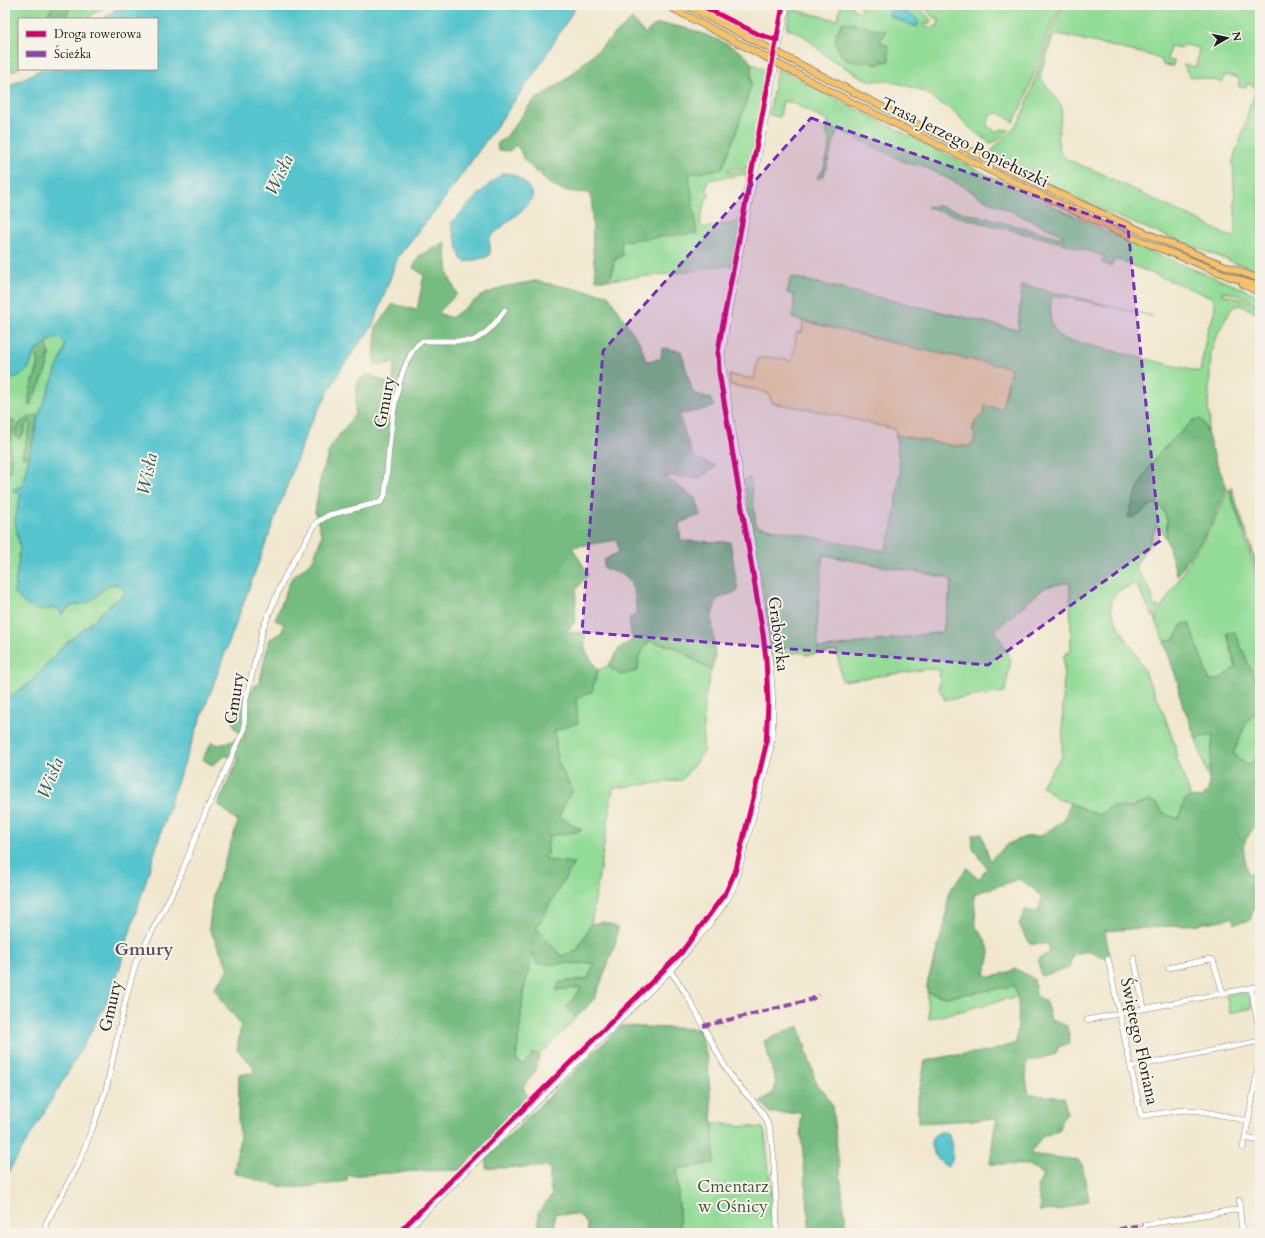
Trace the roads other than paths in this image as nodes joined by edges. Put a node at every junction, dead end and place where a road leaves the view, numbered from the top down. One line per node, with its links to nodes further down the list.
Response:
1 (666, 5): 6 (main road, Trasa Jerzego Popiełuszki, bridge)
2 (686, 5): 4 (main road, Trasa Jerzego Popiełuszki, bridge)
3 (787, 5): 14 (street, Grabówka)
4 (1227, 267): 5 (main road); 7 (main road, Trasa Jerzego Popiełuszki)
5 (1260, 274)
6 (1231, 277): 8 (main road, Trasa Jerzego Popiełuszki); 9 (main road)
7 (1260, 279)
8 (1260, 287)
9 (1260, 293)
10 (505, 310): 31 (street, Gmury)
11 (1134, 958): 18 (street)
12 (1108, 959): 19 (street, Świętego Floriana)
13 (1168, 968): 17 (street)
14 (670, 971): 32 (street, Grabówka); 33 (street)
15 (1260, 986): 16 (street)
16 (1251, 988): 17 (street); 21 (street)
17 (1222, 993): 18 (street)
18 (1144, 1008): 19 (street)
19 (1120, 1013): 20 (street); 24 (street, Świętego Floriana)
20 (1087, 1020)
21 (1260, 1035)
22 (1260, 1041): 24 (street)
23 (1260, 1058): 25 (street)
24 (1132, 1068): 25 (street, Świętego Floriana)
25 (1249, 1121): 26 (street)
26 (1245, 1138): 27 (street); 28 (street)
27 (1260, 1140)
28 (1243, 1148)
29 (1239, 1200): 30 (street)
30 (1240, 1209): 34 (street); 35 (street)
31 (44, 1233)
32 (404, 1233)
33 (777, 1233)
34 (1145, 1233)
35 (1242, 1233)

